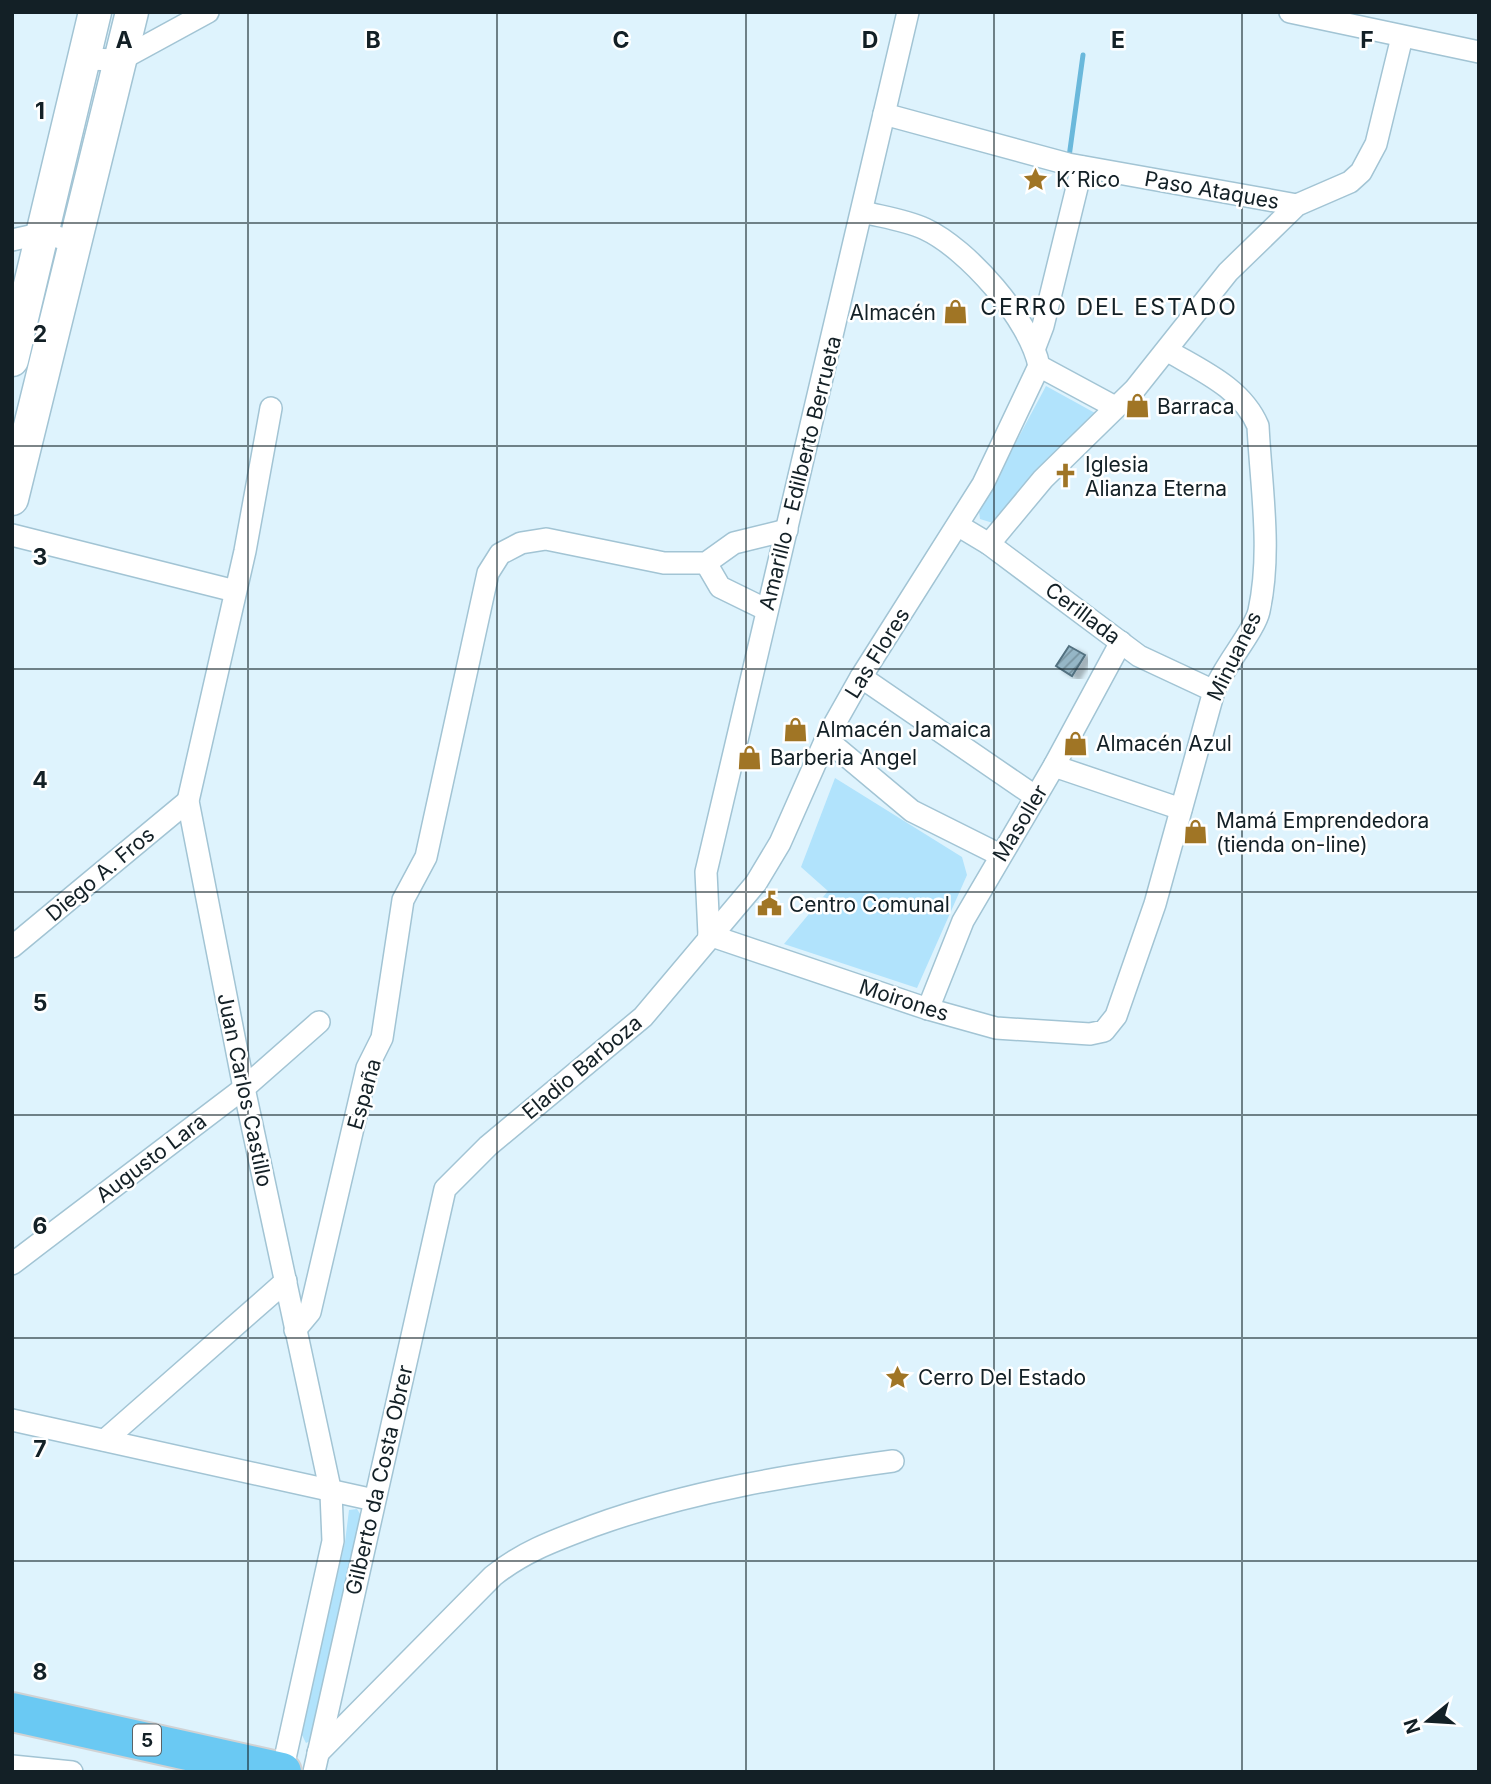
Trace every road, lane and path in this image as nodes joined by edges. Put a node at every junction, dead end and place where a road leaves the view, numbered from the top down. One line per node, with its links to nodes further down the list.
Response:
1 (95, 12): 8 (street)
2 (132, 12): 9 (street)
3 (208, 12): 9 (street)
4 (908, 12): 10 (street, Amarillo - Edilberto Berrueta)
5 (1290, 12): 6 (street)
6 (1402, 37): 7 (street); 12 (street)
7 (1479, 52)
8 (84, 59): 9 (street); 14 (street)
9 (120, 60): 15 (street)
10 (884, 114): 11 (street, Paso Ataques); 13 (street, Amarillo - Edilberto Berrueta)
11 (1082, 167): 12 (street, Paso Ataques); 19 (street, Las Flores)
12 (1297, 205): 18 (street)
13 (863, 212): 19 (street); 24 (street, Amarillo - Edilberto Berrueta)
14 (28, 243): 15 (street); 15 (street); 16 (street); 17 (street)
15 (71, 256): 22 (street)
16 (12, 292)
17 (14, 345)
18 (1168, 351): 20 (street); 32 (street, Minuanes)
19 (1037, 357): 20 (street); 23 (street, Las Flores)
20 (1115, 407): 26 (street)
21 (271, 408): 28 (street, Juan Carlos Castillo)
22 (12, 499)
23 (958, 526): 26 (street, Cerillada); 31 (street, Las Flores)
24 (787, 530): 27 (street); 29 (street, Amarillo - Edilberto Berrueta)
25 (12, 535): 28 (street)
26 (989, 544): 30 (street, Cerillada)
27 (706, 563): 29 (street); 48 (street, España)
28 (235, 590): 36 (street, Juan Carlos Castillo)
29 (767, 610): 39 (street, Amarillo - Edilberto Berrueta)
30 (1121, 642): 32 (street, Cerillada); 34 (street, Masoller)
31 (861, 677): 33 (street, Las Flores); 35 (street)
32 (1214, 691): 37 (street, Minuanes)
33 (826, 739): 38 (street); 39 (street, Las Flores)
34 (1054, 766): 35 (street, Masoller); 37 (street)
35 (1036, 797): 38 (street, Masoller)
36 (188, 801): 40 (street, Diego A. Fros); 44 (street, Juan Carlos Castillo)
37 (1181, 809): 43 (street, Minuanes)
38 (1000, 855): 41 (street, Masoller)
39 (709, 935): 41 (street, Moirones); 45 (street, Eladio Barboza)
40 (12, 947)
41 (928, 1009): 43 (street, Moirones)
42 (320, 1021): 44 (street, Augusto Lara)
43 (1104, 1031)
44 (244, 1088): 46 (street, Augusto Lara); 47 (street, Juan Carlos Castillo)
45 (444, 1189): 53 (street, Gilberto da Costa Obrer)
46 (12, 1264)
47 (286, 1281): 48 (street, Juan Carlos Castillo); 50 (street)
48 (295, 1330): 52 (street, Juan Carlos Castillo)
49 (12, 1420): 50 (street)
50 (105, 1440): 52 (street)
51 (893, 1461): 56 (street)
52 (331, 1493): 53 (street); 60 (street, Juan Carlos Castillo)
53 (374, 1500): 56 (street, Gilberto da Costa Obrer)
54 (12, 1712): 60 (highway, 5)
55 (12, 1740): 59 (highway, 5)
56 (316, 1762)
57 (12, 1766): 58 (street)
58 (72, 1772)
59 (181, 1772)
60 (282, 1772)

